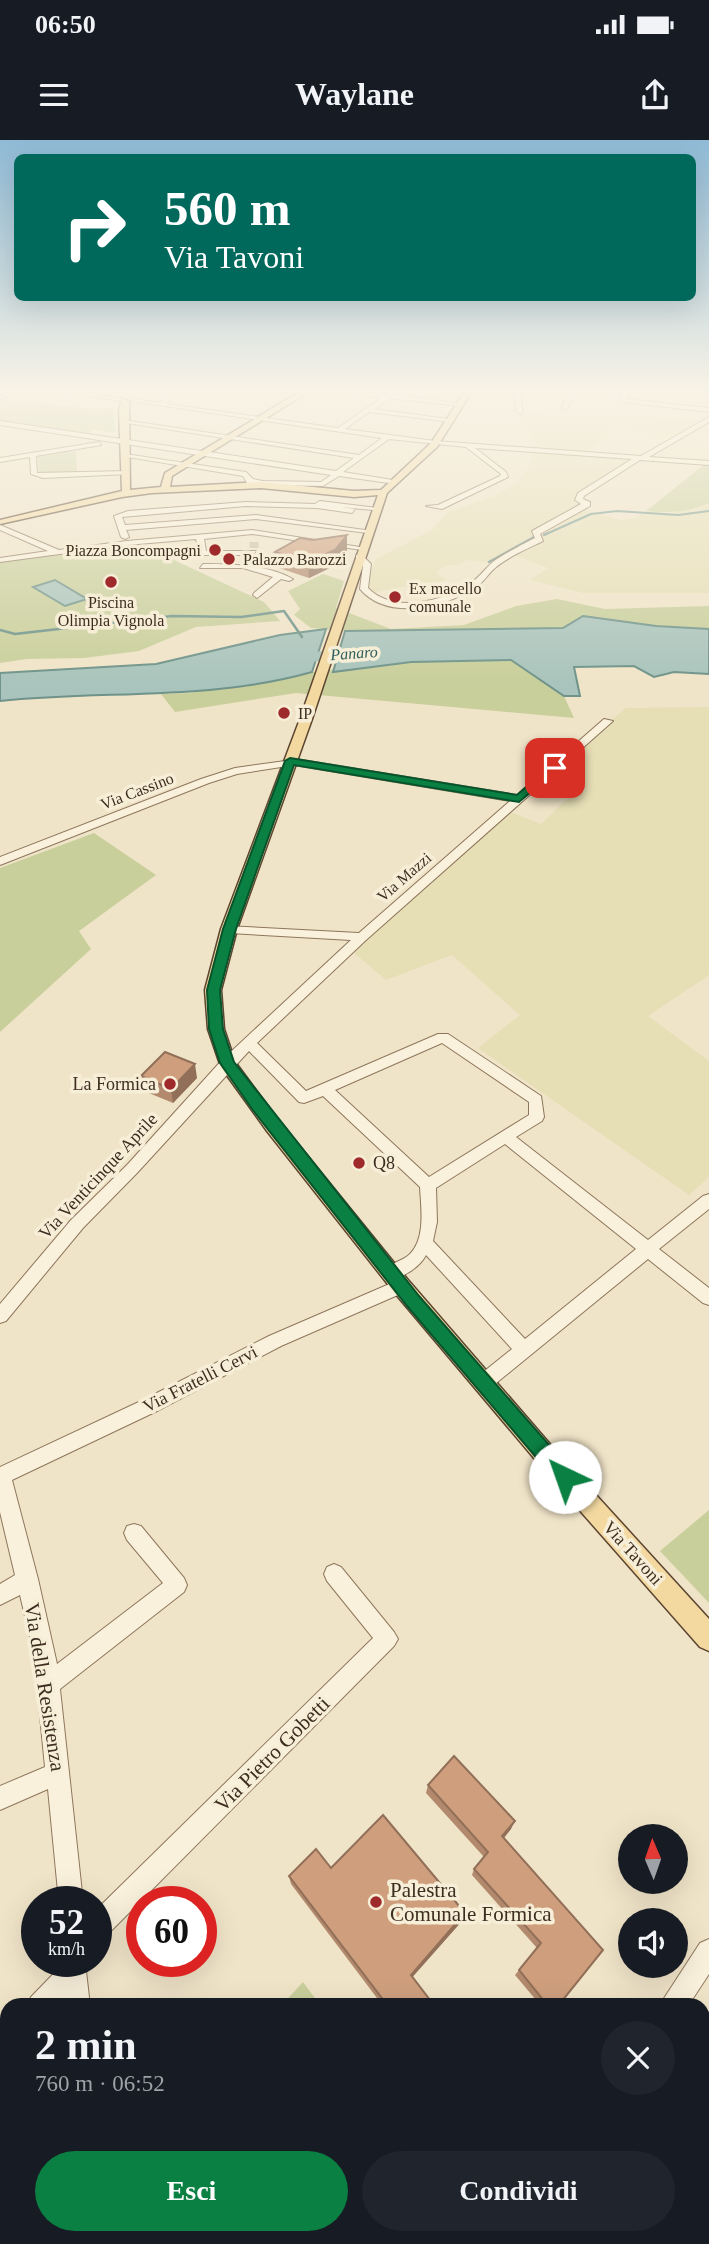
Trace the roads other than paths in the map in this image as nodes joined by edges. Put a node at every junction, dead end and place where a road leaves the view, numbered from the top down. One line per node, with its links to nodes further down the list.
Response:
1 (126, 486): 12 (main road)
2 (220, 486): 9 (main road)
3 (262, 486): 14 (street)
4 (281, 486): 10 (main road)
5 (326, 486): 10 (street)
6 (389, 486): 11 (main road)
7 (482, 486): 16 (street)
8 (595, 486): 28 (street)
9 (165, 489): 12 (main road)
10 (333, 492): 13 (main road)
11 (383, 492): 13 (main road); 17 (main road)
12 (126, 493): 19 (main road)
13 (354, 494): 17 (main road)
14 (258, 504): 15 (street); 18 (street); 21 (street)
15 (317, 506): 17 (street); 20 (street)
16 (435, 506)
17 (374, 510): 22 (main road)
18 (256, 517): 20 (street); 21 (street); 23 (street)
19 (0, 523): 27 (street)
20 (329, 526): 22 (street); 25 (street)
21 (122, 528): 26 (street)
22 (368, 531): 28 (main road)
23 (251, 532): 24 (street); 25 (street)
24 (199, 536): 26 (street); 31 (street)
25 (313, 540): 28 (street)
26 (127, 543): 27 (street)
27 (57, 552): 29 (street)
28 (361, 553): 34 (main road, Via Tavoni)
29 (0, 560)
30 (203, 566): 31 (street)
31 (252, 570): 32 (street)
32 (257, 595)
33 (608, 721): 35 (street, Via Mazzi)
34 (290, 762): 35 (street); 36 (street, Via Cassino); 37 (main road, Via Tavoni)
35 (519, 799): 38 (street, Via Mazzi)
36 (0, 861)
37 (229, 929): 38 (street); 40 (main road, Via Tavoni)
38 (362, 937): 39 (street, Via Mazzi)
39 (249, 1043): 40 (street, Via Mazzi); 41 (street)
40 (227, 1063): 47 (main road, Via Tavoni); 49 (street, Via Venticinque Aprile)
41 (325, 1089): 42 (street); 43 (street)
42 (505, 1136): 43 (street); 46 (street)
43 (428, 1185): 45 (street)
44 (709, 1200): 46 (street)
45 (425, 1243): 47 (street, Via Fratelli Cervi); 50 (street)
46 (646, 1250): 48 (street); 50 (street)
47 (396, 1280): 51 (main road, Via Tavoni); 52 (street, Via Fratelli Cervi)
48 (709, 1298)
49 (0, 1316)
50 (524, 1350): 51 (street)
51 (484, 1383): 57 (main road, Via Tavoni)
52 (1, 1476): 55 (street, Via della Resistenza)
53 (134, 1534): 58 (street)
54 (334, 1574): 62 (street, Via Pietro Gobetti)
55 (28, 1580): 56 (street); 58 (street, Via della Resistenza)
56 (0, 1595)
57 (709, 1637)
58 (48, 1684): 59 (street, Via della Resistenza)
59 (59, 1773): 60 (street); 61 (street, Via della Resistenza)
60 (0, 1798)
61 (70, 1886)
62 (112, 1912)
63 (709, 1952): 68 (street)
64 (65, 1977): 66 (street)
65 (74, 1977): 67 (street)
66 (47, 1998)
67 (76, 1998)
68 (677, 1998)

